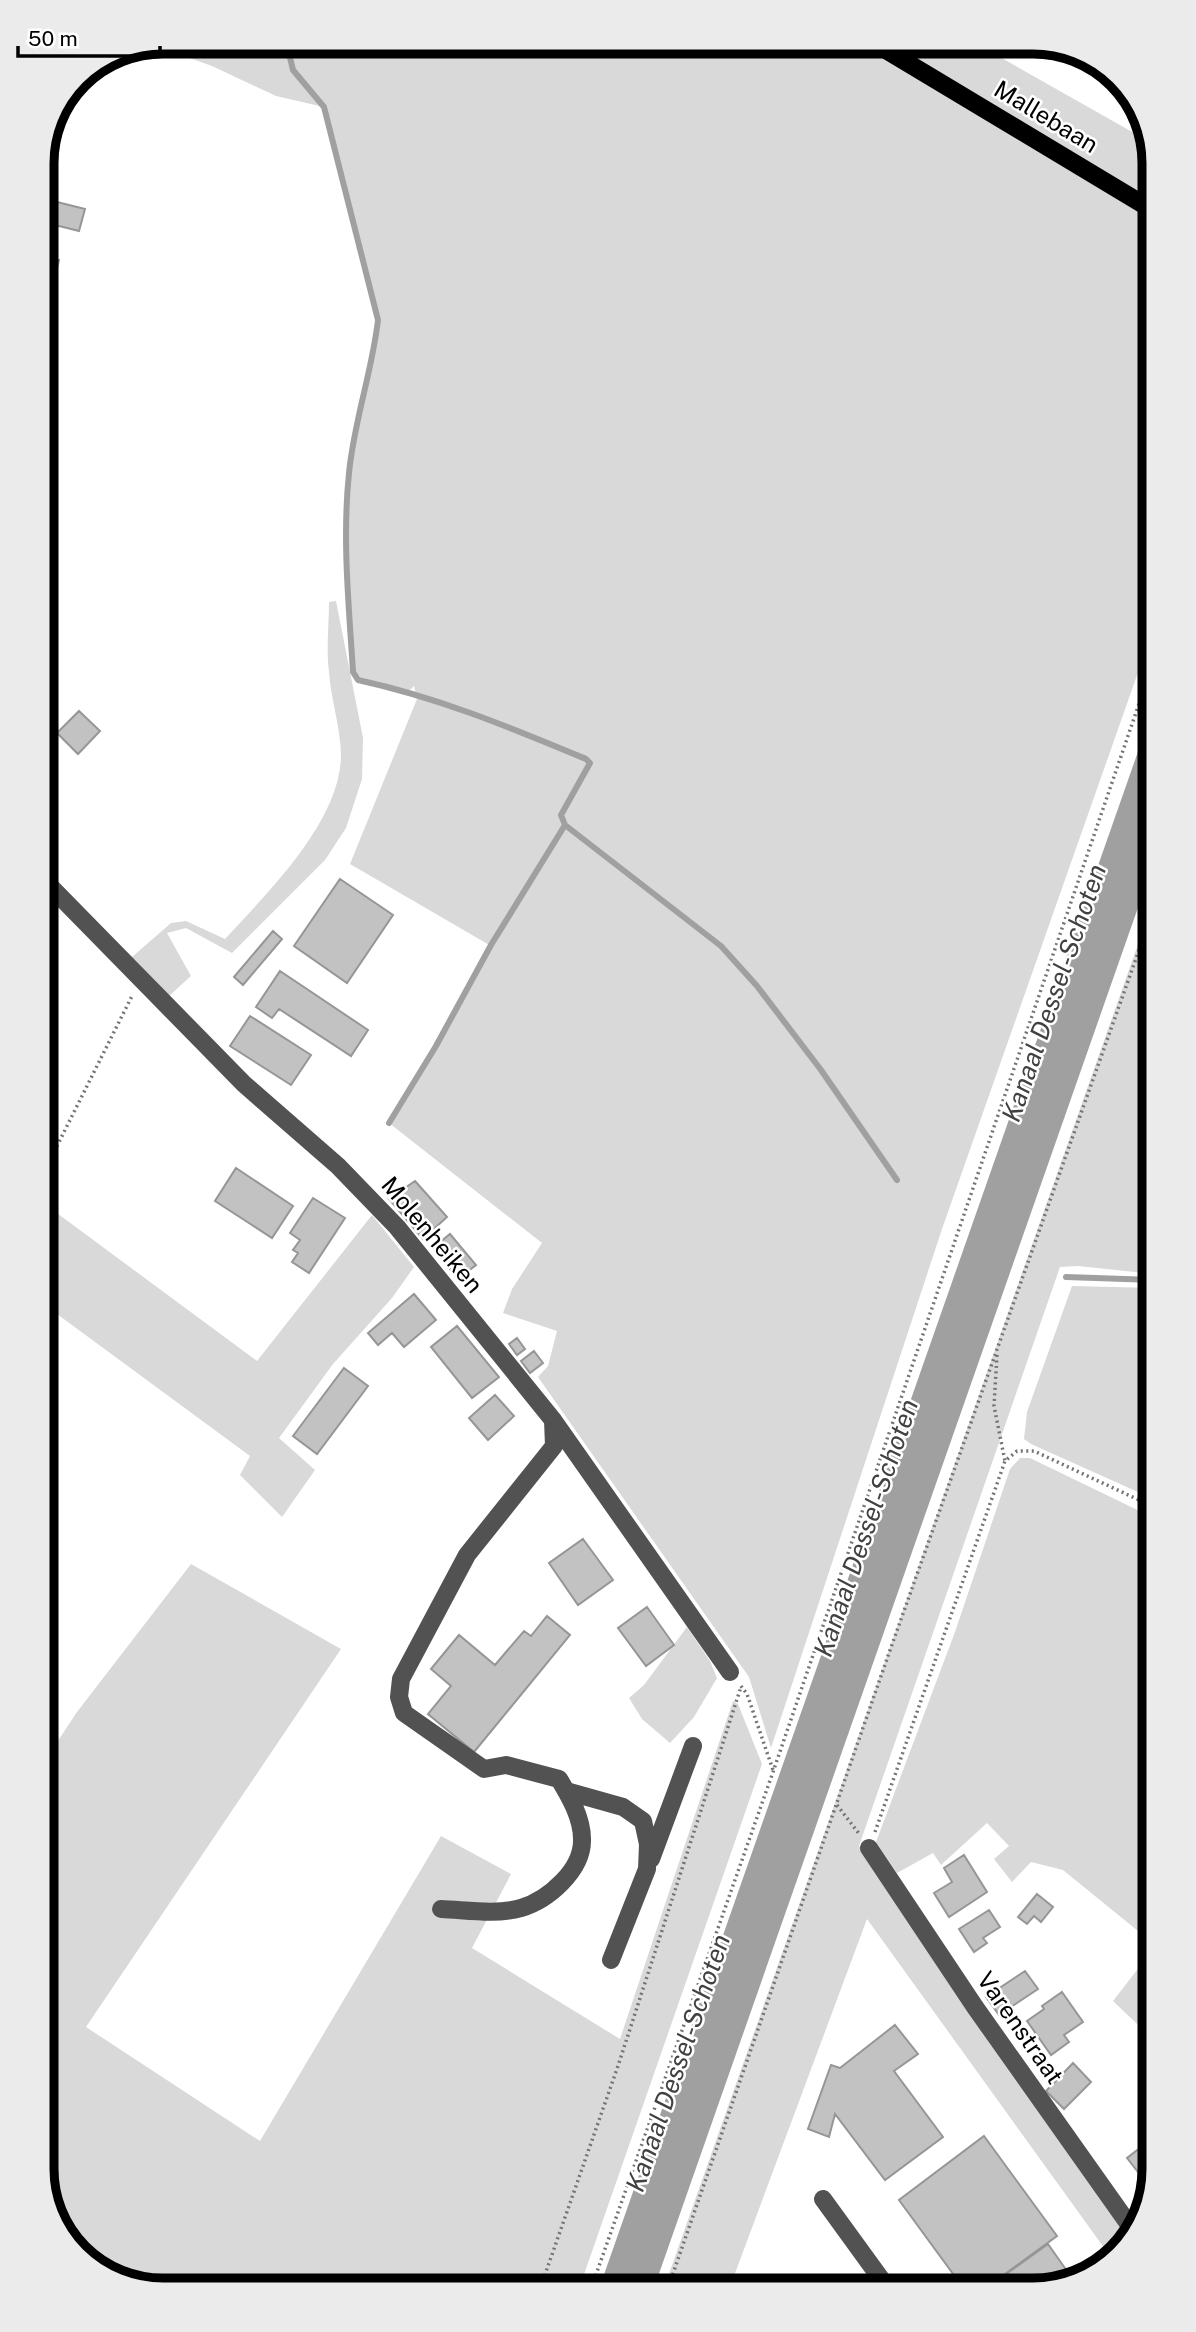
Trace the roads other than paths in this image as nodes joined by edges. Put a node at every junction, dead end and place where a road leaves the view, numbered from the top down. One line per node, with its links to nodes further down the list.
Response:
1 (893, 54): 2 (main road, Mallebaan)
2 (1142, 204)
3 (54, 890): 4 (street, Molenheiken)
4 (553, 1420): 5 (street, Molenheiken); 7 (street)
5 (730, 1672)
6 (693, 1746): 9 (street)
7 (566, 1791): 9 (street); 10 (street)
8 (869, 1848): 13 (street, Varenstraat)
9 (647, 1869): 11 (street)
10 (441, 1909)
11 (611, 1960)
12 (823, 2199): 14 (street)
13 (1127, 2222)
14 (880, 2278)

